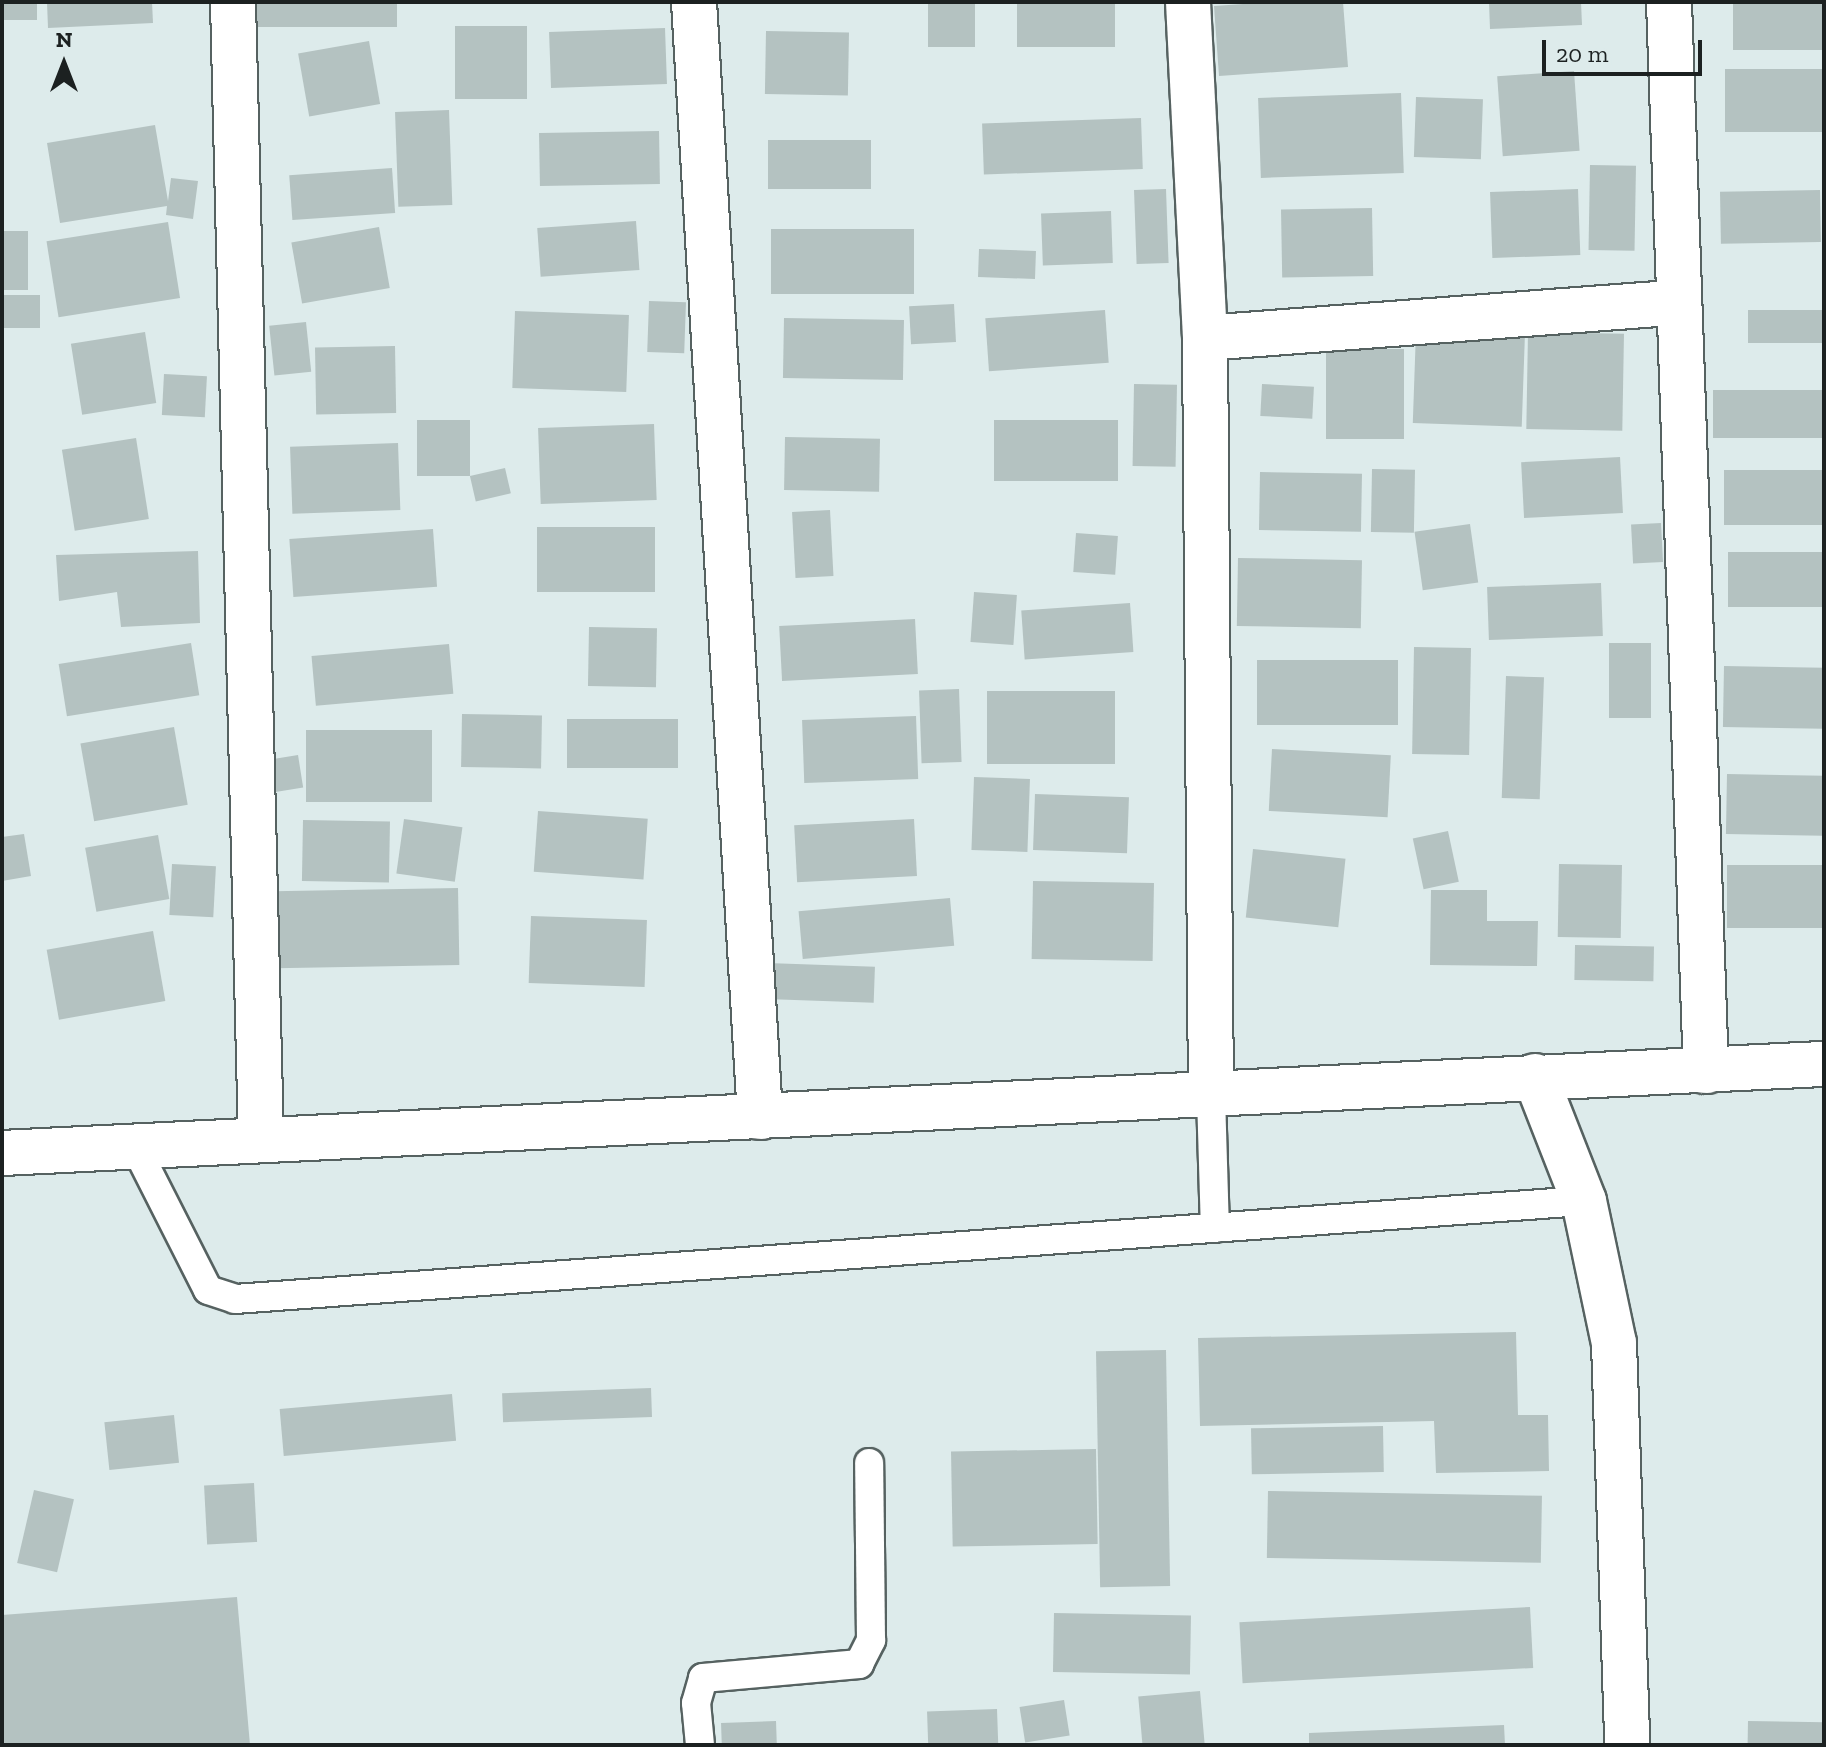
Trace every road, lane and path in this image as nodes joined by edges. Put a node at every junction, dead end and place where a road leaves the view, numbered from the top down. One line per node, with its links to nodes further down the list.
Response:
1 (233, 2): 12 (street)
2 (694, 2): 11 (street)
3 (1188, 2): 6 (street)
4 (1669, 2): 5 (street)
5 (1679, 302): 6 (street); 8 (street)
6 (1205, 338): 10 (street)
7 (1824, 1064): 8 (street)
8 (1706, 1071): 9 (street)
9 (1535, 1076): 10 (street); 15 (street)
10 (1211, 1096): 11 (street); 16 (lane)
11 (760, 1117): 12 (street)
12 (261, 1140): 13 (street)
13 (135, 1146): 14 (street); 16 (lane)
14 (2, 1153)
15 (1584, 1201): 16 (lane); 19 (street)
16 (1215, 1228)
17 (869, 1463): 18 (lane)
18 (700, 1745)
19 (1627, 1745)

